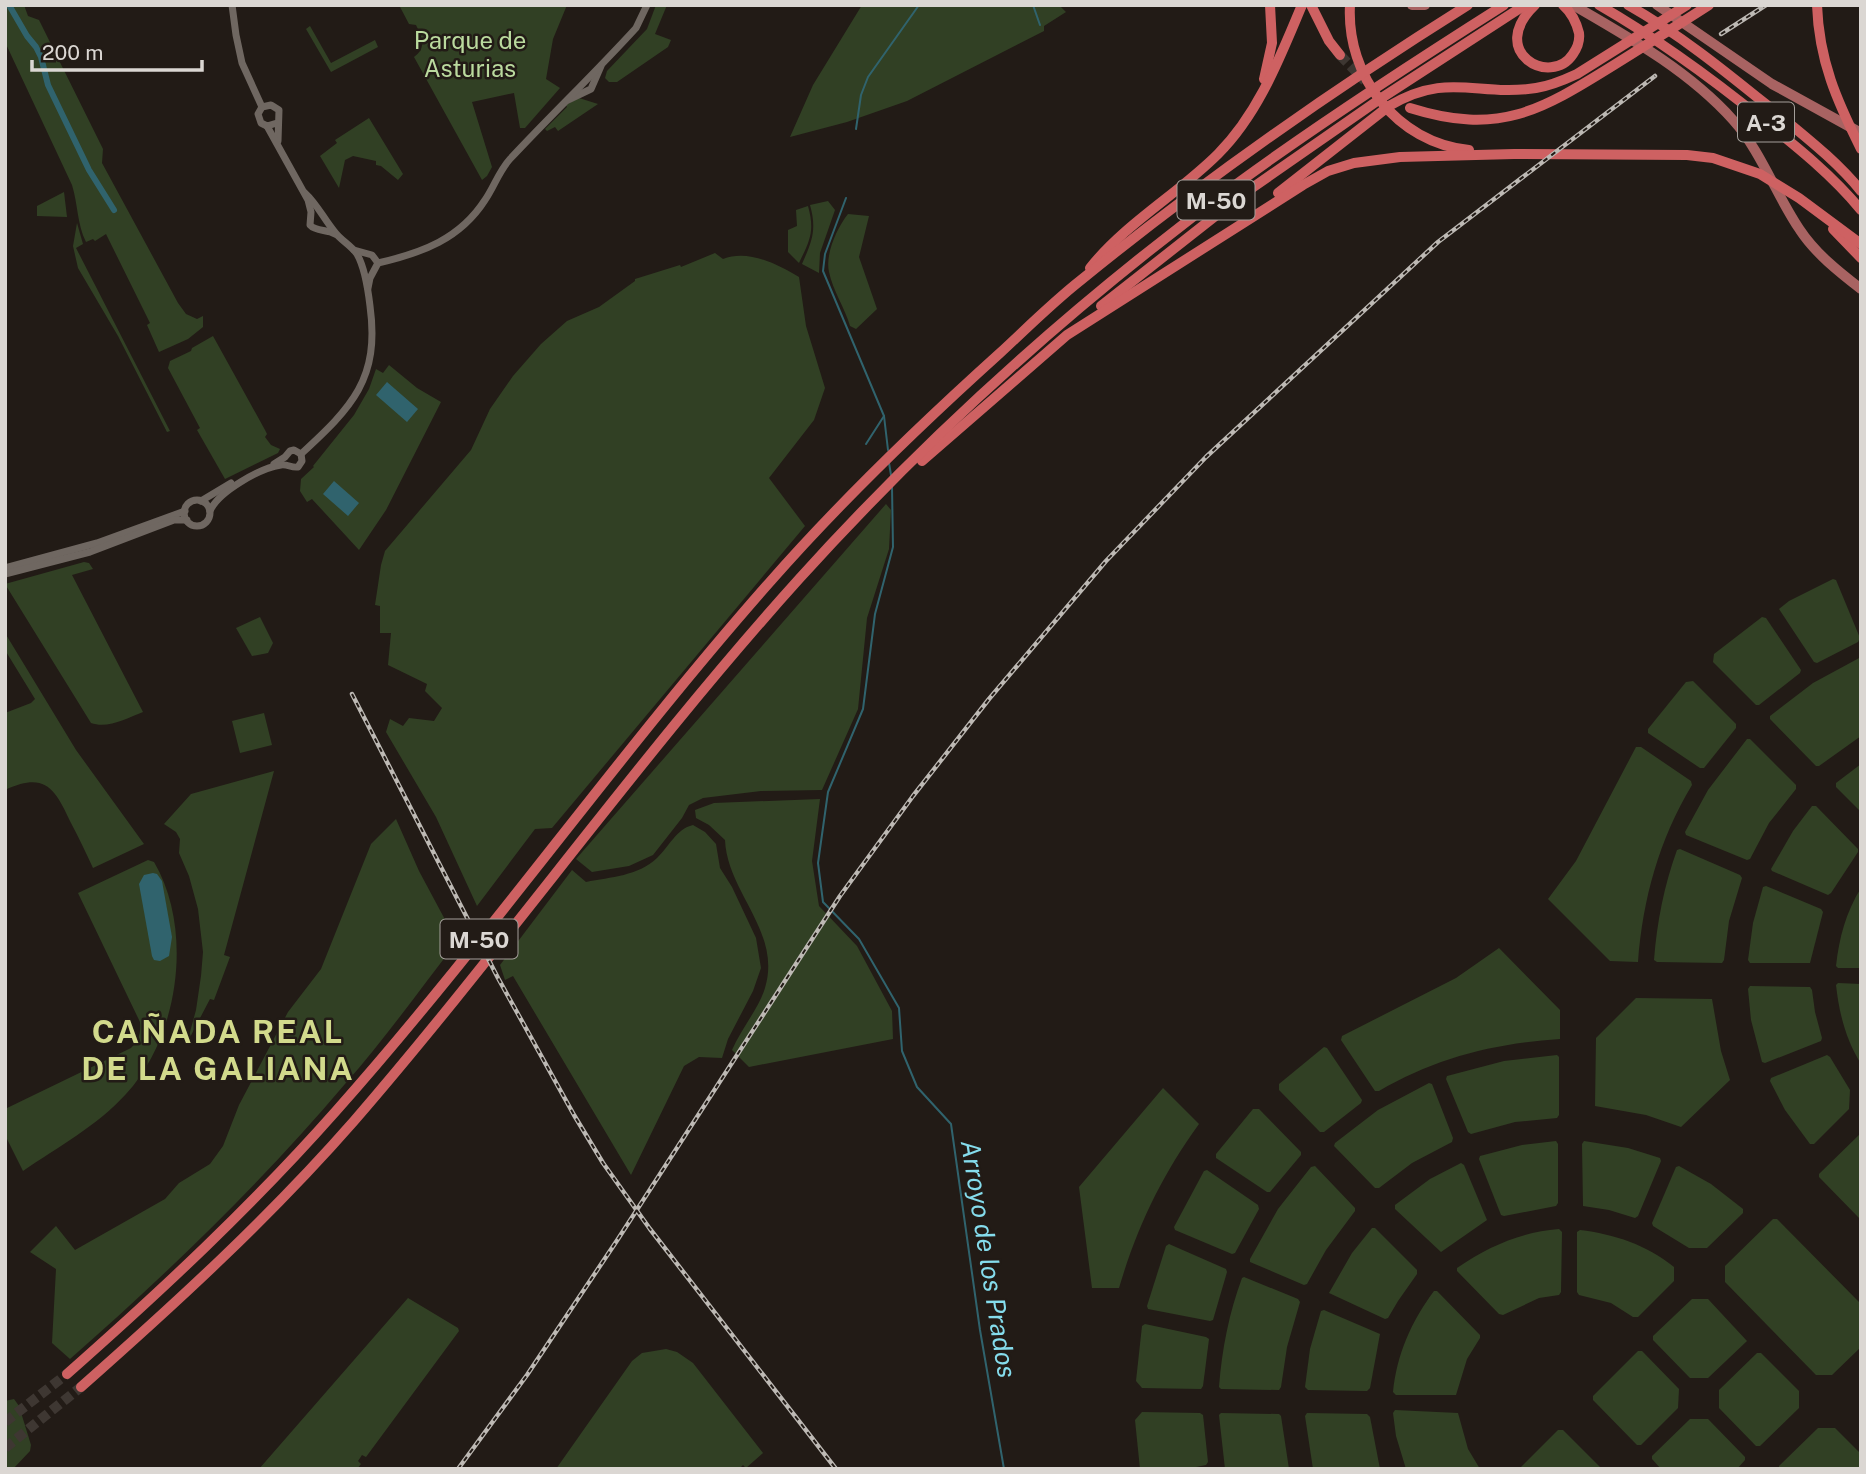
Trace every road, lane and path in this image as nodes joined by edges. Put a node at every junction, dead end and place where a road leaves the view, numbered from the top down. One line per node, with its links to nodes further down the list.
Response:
1 (232, 5): 25 (street)
2 (647, 5): 22 (street)
3 (1270, 5): 23 (highway)
4 (1302, 5): 23 (highway)
5 (1311, 5): 21 (highway)
6 (1350, 5): 32 (highway)
7 (1412, 5): 8 (main road)
8 (1425, 5)
9 (1468, 5): 49 (highway, M-50)
10 (1504, 5): 53 (highway, M-50)
11 (1525, 5): 52 (highway)
12 (1535, 5): 13 (highway)
13 (1563, 5)
14 (1573, 5): 51 (main road)
15 (1599, 5): 35 (highway, A-3)
16 (1628, 5): 33 (highway, A-3)
17 (1687, 5): 39 (highway)
18 (1709, 5): 26 (highway)
19 (1817, 5): 29 (highway)
20 (1662, 8): 29 (main road)
21 (1340, 55)
22 (601, 65): 24 (street); 24 (street)
23 (1272, 66): 49 (highway)
24 (565, 101): 46 (street)
25 (264, 106): 27 (street); 28 (street)
26 (1409, 108)
27 (277, 123): 28 (street); 30 (street)
28 (267, 126): 30 (street)
29 (1857, 133): 31 (highway)
30 (279, 146): 34 (street)
31 (1861, 149)
32 (1514, 154): 36 (highway); 39 (highway)
33 (1861, 191)
34 (304, 193): 37 (street); 38 (street)
35 (1861, 210)
36 (1817, 212): 42 (highway); 45 (highway)
37 (311, 217): 38 (street); 40 (street)
38 (323, 217): 40 (street); 41 (street)
39 (1232, 228): 52 (highway)
40 (321, 229): 41 (street)
41 (336, 234): 43 (street)
42 (1861, 244)
43 (354, 250): 44 (street); 47 (street)
44 (369, 254): 46 (street); 47 (street)
45 (1861, 258)
46 (378, 263): 48 (street)
47 (362, 266): 48 (street); 50 (street)
48 (373, 271): 50 (street)
49 (1079, 281): 62 (highway, M-50)
50 (368, 289): 54 (street)
51 (1861, 289)
52 (1067, 335): 53 (highway)
53 (950, 430): 63 (highway, M-50)
54 (302, 454): 55 (street); 55 (street)
55 (286, 461): 56 (street); 58 (street)
56 (201, 501): 57 (street); 58 (street)
57 (185, 511): 59 (street); 60 (street)
58 (210, 511): 59 (street)
59 (187, 520): 61 (street)
60 (5, 568)
61 (5, 574)
62 (67, 1374)
63 (81, 1387)

